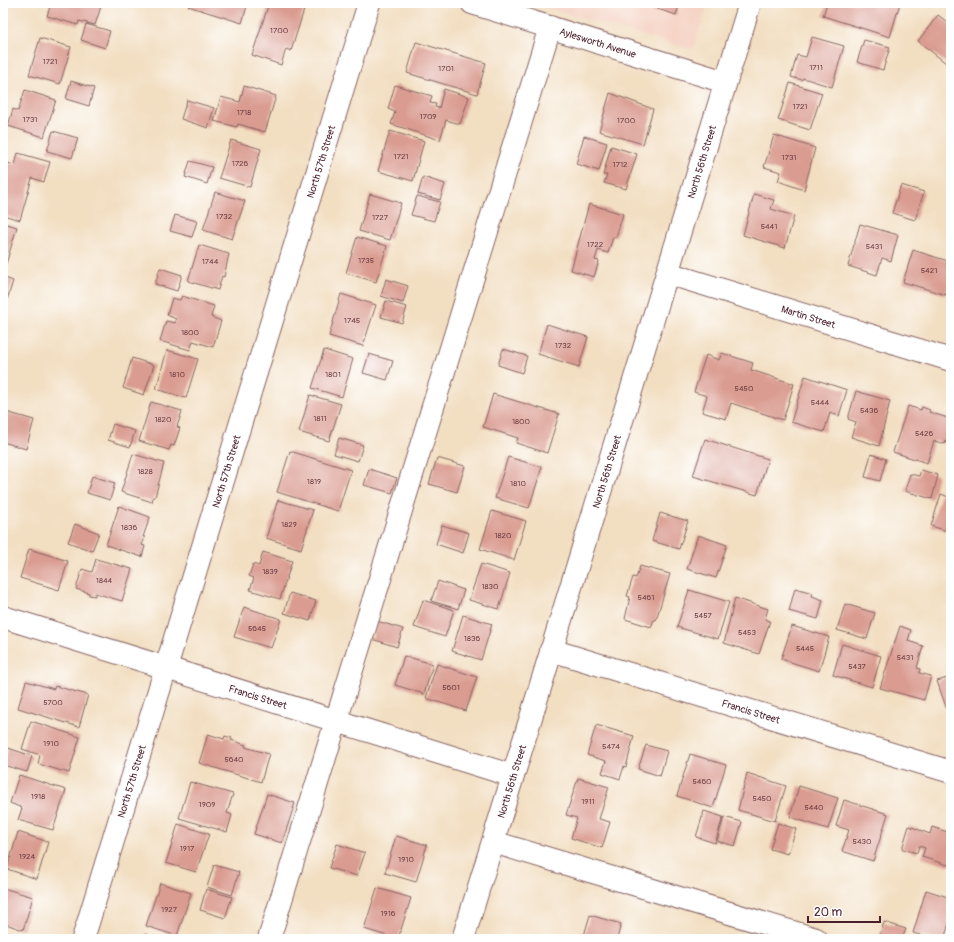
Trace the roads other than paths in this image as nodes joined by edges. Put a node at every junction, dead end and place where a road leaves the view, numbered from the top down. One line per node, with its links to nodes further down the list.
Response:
1 (369, 3): 11 (street, North 57th Street)
2 (472, 3): 4 (street, Aylesworth Avenue)
3 (750, 3): 6 (street, North 56th Street)
4 (501, 7): 5 (street, Aylesworth Avenue)
5 (550, 27): 6 (street, Aylesworth Avenue); 12 (street)
6 (725, 82): 7 (street, North 56th Street)
7 (667, 273): 8 (street, Martin Street); 10 (street, North 56th Street)
8 (951, 360)
9 (3, 616): 11 (street, Francis Street)
10 (552, 650): 13 (street, Francis Street); 14 (street, North 56th Street)
11 (166, 668): 12 (street, Francis Street); 16 (street, North 57th Street)
12 (338, 722): 14 (street, Francis Street); 17 (street)
13 (951, 772)
14 (513, 776): 15 (street, North 56th Street)
15 (493, 842): 18 (street, North 56th Street); 19 (street)
16 (82, 939)
17 (269, 939)
18 (463, 939)
19 (816, 939)

